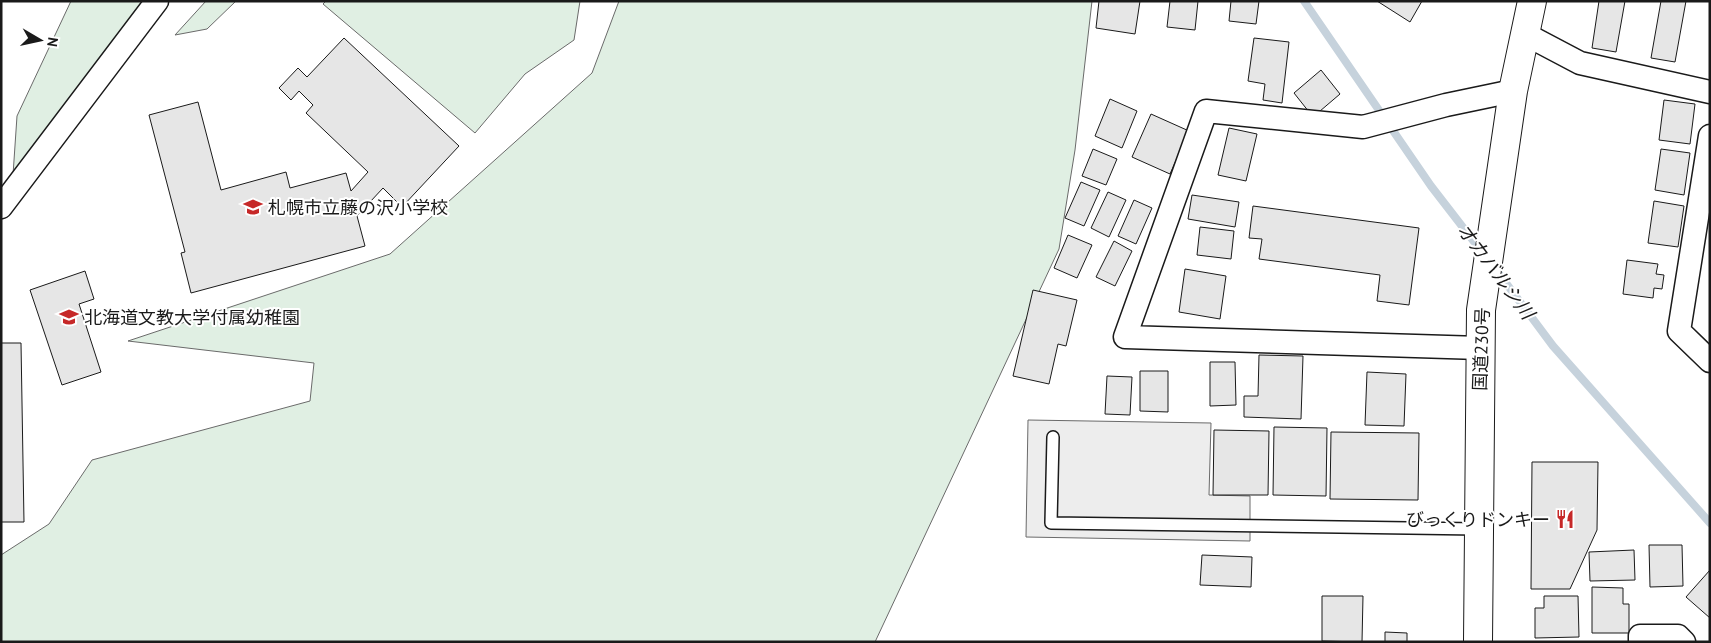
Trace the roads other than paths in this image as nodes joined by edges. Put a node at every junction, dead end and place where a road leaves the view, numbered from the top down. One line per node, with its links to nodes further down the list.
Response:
1 (157, 1): 7 (street)
2 (1532, 1): 3 (highway, 国道230号)
3 (1525, 34): 4 (highway, 国道230号); 5 (street)
4 (1513, 91): 8 (highway, 国道230号); 8 (street)
5 (1710, 92)
6 (1710, 136): 9 (street)
7 (1, 207)
8 (1480, 348): 11 (highway, 国道230号)
9 (1710, 360)
10 (1053, 437): 11 (lane)
11 (1478, 529): 12 (highway, 国道230号)
12 (1478, 642)
13 (1640, 642): 14 (street)
14 (1684, 642)

